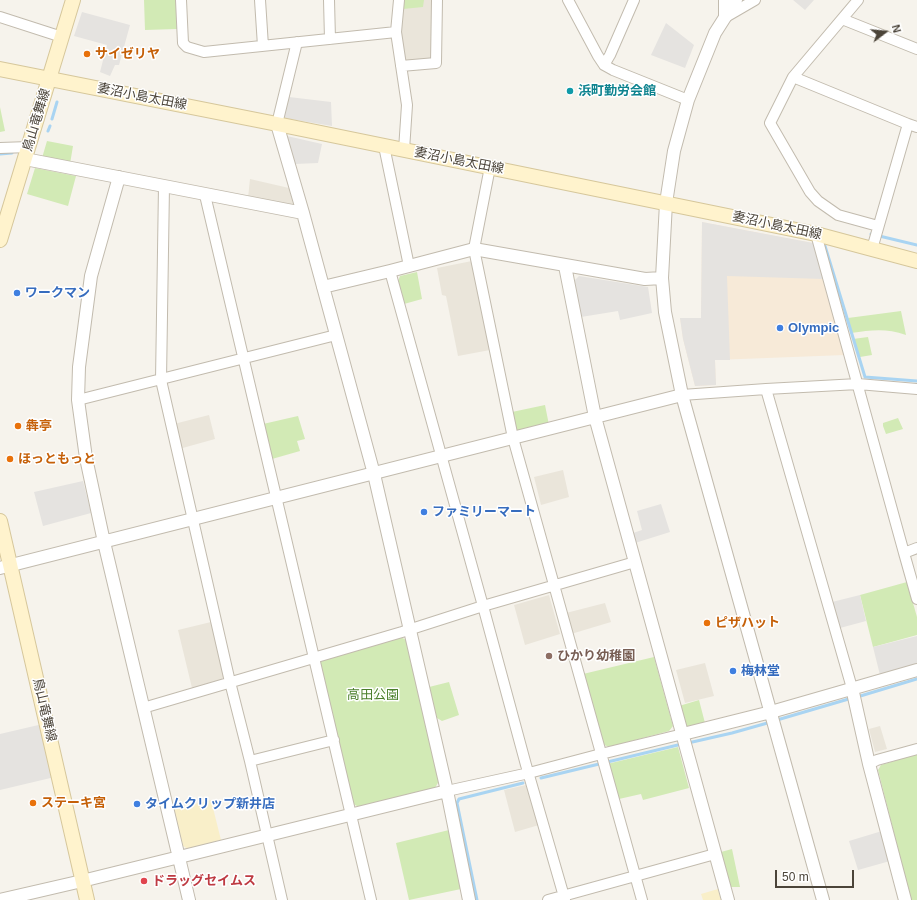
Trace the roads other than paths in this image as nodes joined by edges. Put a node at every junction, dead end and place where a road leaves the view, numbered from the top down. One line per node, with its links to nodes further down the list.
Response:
1 (73, 0): 17 (main road, 鳥山竜舞線)
2 (182, 0): 20 (street)
3 (260, 0): 20 (street)
4 (329, 0): 18 (street)
5 (399, 0): 16 (street)
6 (437, 0): 23 (street)
7 (568, 0): 22 (street)
8 (634, 0): 22 (street)
9 (724, 0): 14 (street)
10 (736, 0): 14 (street)
11 (755, 0): 14 (street)
12 (858, 0): 15 (street)
13 (0, 17): 17 (street)
14 (724, 18): 27 (street)
15 (842, 19): 21 (street); 25 (street)
16 (396, 32): 18 (street); 23 (street)
17 (62, 37): 26 (main road, 鳥山竜舞線)
18 (330, 38): 19 (street)
19 (297, 42): 20 (street); 28 (street)
20 (263, 46)
21 (917, 49)
22 (604, 65): 27 (street)
23 (401, 66): 32 (street)
24 (0, 69): 26 (main road, 妻沼小島太田線)
25 (793, 77): 29 (street); 41 (street)
26 (50, 79): 28 (main road, 妻沼小島太田線); 33 (main road, 鳥山竜舞線)
27 (688, 100): 38 (street)
28 (277, 124): 30 (main road, 妻沼小島太田線); 39 (street)
29 (912, 126): 41 (street)
30 (384, 146): 32 (main road, 妻沼小島太田線); 45 (street)
31 (0, 148): 33 (street)
32 (404, 150): 34 (main road, 妻沼小島太田線)
33 (27, 153): 35 (street); 42 (main road, 鳥山竜舞線)
34 (490, 167): 38 (main road, 妻沼小島太田線); 43 (street)
35 (119, 178): 36 (street); 57 (street)
36 (164, 186): 37 (street); 52 (street)
37 (205, 195): 39 (street); 51 (street)
38 (666, 203): 40 (main road, 妻沼小島太田線); 48 (street)
39 (303, 213): 49 (street)
40 (816, 234): 41 (main road, 妻沼小島太田線); 53 (street)
41 (876, 237): 44 (main road, 妻沼小島太田線)
42 (0, 240)
43 (474, 249): 45 (street); 46 (street); 59 (street)
44 (917, 260)
45 (409, 266): 47 (street)
46 (565, 266): 48 (street); 58 (street)
47 (390, 271): 49 (street); 60 (street)
48 (662, 278): 56 (street)
49 (323, 287): 50 (street)
50 (336, 335): 51 (street); 61 (street)
51 (244, 358): 52 (street); 62 (street)
52 (161, 380): 57 (street); 64 (street)
53 (858, 384): 54 (street); 55 (street); 67 (street)
54 (766, 389): 56 (street); 77 (street)
55 (917, 389)
56 (682, 396): 58 (street); 79 (street)
57 (78, 400): 65 (street)
58 (595, 418): 59 (street); 68 (street)
59 (513, 438): 60 (street); 70 (street)
60 (442, 456): 61 (street); 72 (street)
61 (374, 474): 62 (street); 73 (street)
62 (277, 498): 64 (street); 74 (street)
63 (0, 520): 69 (main road, 鳥山竜舞線)
64 (193, 520): 65 (street); 76 (street)
65 (104, 542): 69 (street); 78 (street)
66 (917, 548): 67 (street)
67 (904, 553): 71 (street)
68 (634, 562): 70 (street); 80 (street)
69 (6, 567): 93 (main road, 鳥山竜舞線)
70 (554, 586): 72 (street); 83 (street)
71 (917, 599)
72 (483, 606): 73 (street); 86 (street)
73 (411, 629): 74 (street); 87 (street)
74 (314, 658): 76 (street); 81 (street)
75 (917, 670): 77 (street)
76 (230, 682): 78 (street); 84 (street)
77 (852, 688): 79 (street); 85 (street)
78 (143, 708): 91 (street)
79 (771, 712): 80 (street); 104 (street)
80 (683, 734): 83 (street); 90 (street)
81 (334, 740): 84 (street); 88 (street)
82 (917, 749): 85 (street)
83 (601, 754): 86 (street); 92 (street)
84 (250, 761): 89 (street)
85 (869, 764): 105 (street)
86 (529, 773): 87 (street); 94 (street)
87 (447, 792): 88 (street); 100 (street)
88 (351, 816): 89 (street); 99 (street)
89 (267, 836): 91 (street); 98 (street)
90 (715, 854): 92 (street); 103 (street)
91 (179, 857): 93 (street); 97 (street)
92 (635, 875): 94 (street); 102 (street)
93 (82, 881): 95 (street); 96 (main road, 鳥山竜舞線)
94 (565, 898): 101 (street)
95 (0, 900)
96 (87, 900)
97 (189, 900)
98 (282, 900)
99 (371, 900)
100 (470, 900)
101 (548, 900)
102 (642, 900)
103 (728, 900)
104 (823, 900)
105 (905, 900)

